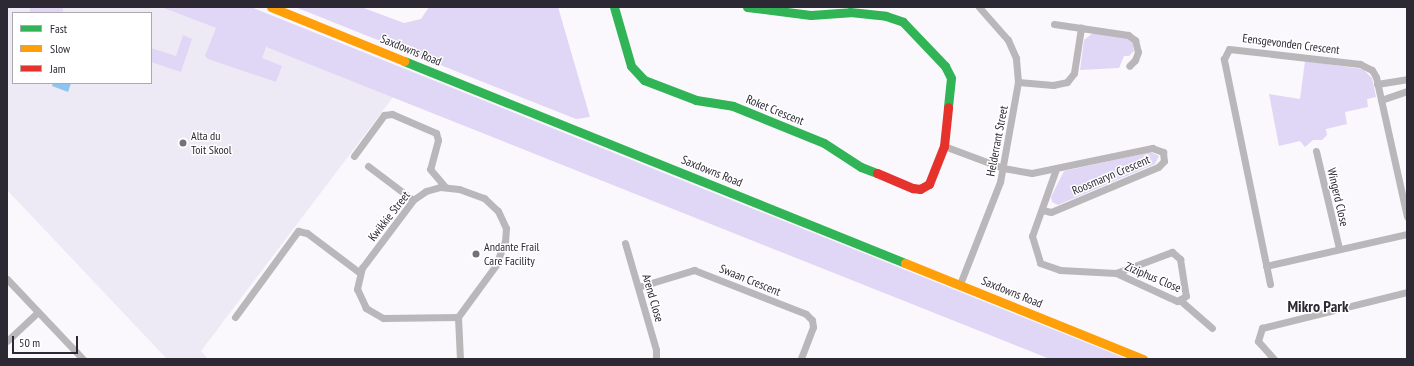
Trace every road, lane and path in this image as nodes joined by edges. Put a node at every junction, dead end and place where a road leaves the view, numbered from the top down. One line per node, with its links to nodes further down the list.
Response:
1 (271, 7): 31 (street, Saxdowns Road)
2 (614, 7): 13 (street, Roket Crescent)
3 (747, 7): 13 (street, Roket Crescent)
4 (979, 7): 9 (street, Helderrant Street)
5 (1054, 24): 6 (street)
6 (1081, 28): 7 (street); 9 (street)
7 (1129, 66)
8 (1407, 79): 10 (street)
9 (1018, 82): 17 (street, Helderrant Street)
10 (1377, 84): 12 (street, Eensgevonden Crescent); 27 (street, Eensgevonden Crescent)
11 (1407, 91): 12 (street)
12 (1381, 100): 22 (street, Eensgevonden Crescent)
13 (944, 146): 17 (street)
14 (1316, 151): 25 (street, Wingerd Close)
15 (354, 156): 19 (street)
16 (368, 166): 20 (street)
17 (1003, 168): 18 (street, Roosmaryn Crescent); 31 (street, Helderrant Street)
18 (1056, 169): 21 (street, Roosmaryn Crescent); 21 (street, Roosmaryn Crescent)
19 (445, 187): 20 (street, Kwikkie Street); 38 (street, Kwikkie Street)
20 (413, 200): 28 (street, Kwikkie Street)
21 (1042, 210): 26 (street, Roosmaryn Crescent)
22 (1407, 217)
23 (1407, 234): 25 (street)
24 (625, 243): 33 (street, Arend Close)
25 (1339, 248): 27 (street)
26 (1039, 260): 29 (street, Ziziphus Close)
27 (1266, 266): 32 (street, Eensgevonden Crescent)
28 (360, 273): 37 (street); 38 (street)
29 (1116, 273): 35 (street, Ziziphus Close); 35 (street, Ziziphus Close)
30 (7, 279): 36 (street)
31 (960, 284): 45 (street, Saxdowns Road)
32 (1270, 284)
33 (638, 287): 43 (street, Arend Close); 44 (street, Swaan Crescent)
34 (1407, 292): 46 (street)
35 (1181, 301): 39 (street, Ziziphus Close)
36 (38, 312): 40 (street); 41 (street)
37 (234, 316)
38 (458, 317): 42 (street)
39 (1212, 328)
40 (7, 341)
41 (83, 359)
42 (460, 359)
43 (656, 359)
44 (801, 359)
45 (1143, 359)
46 (1274, 359)

